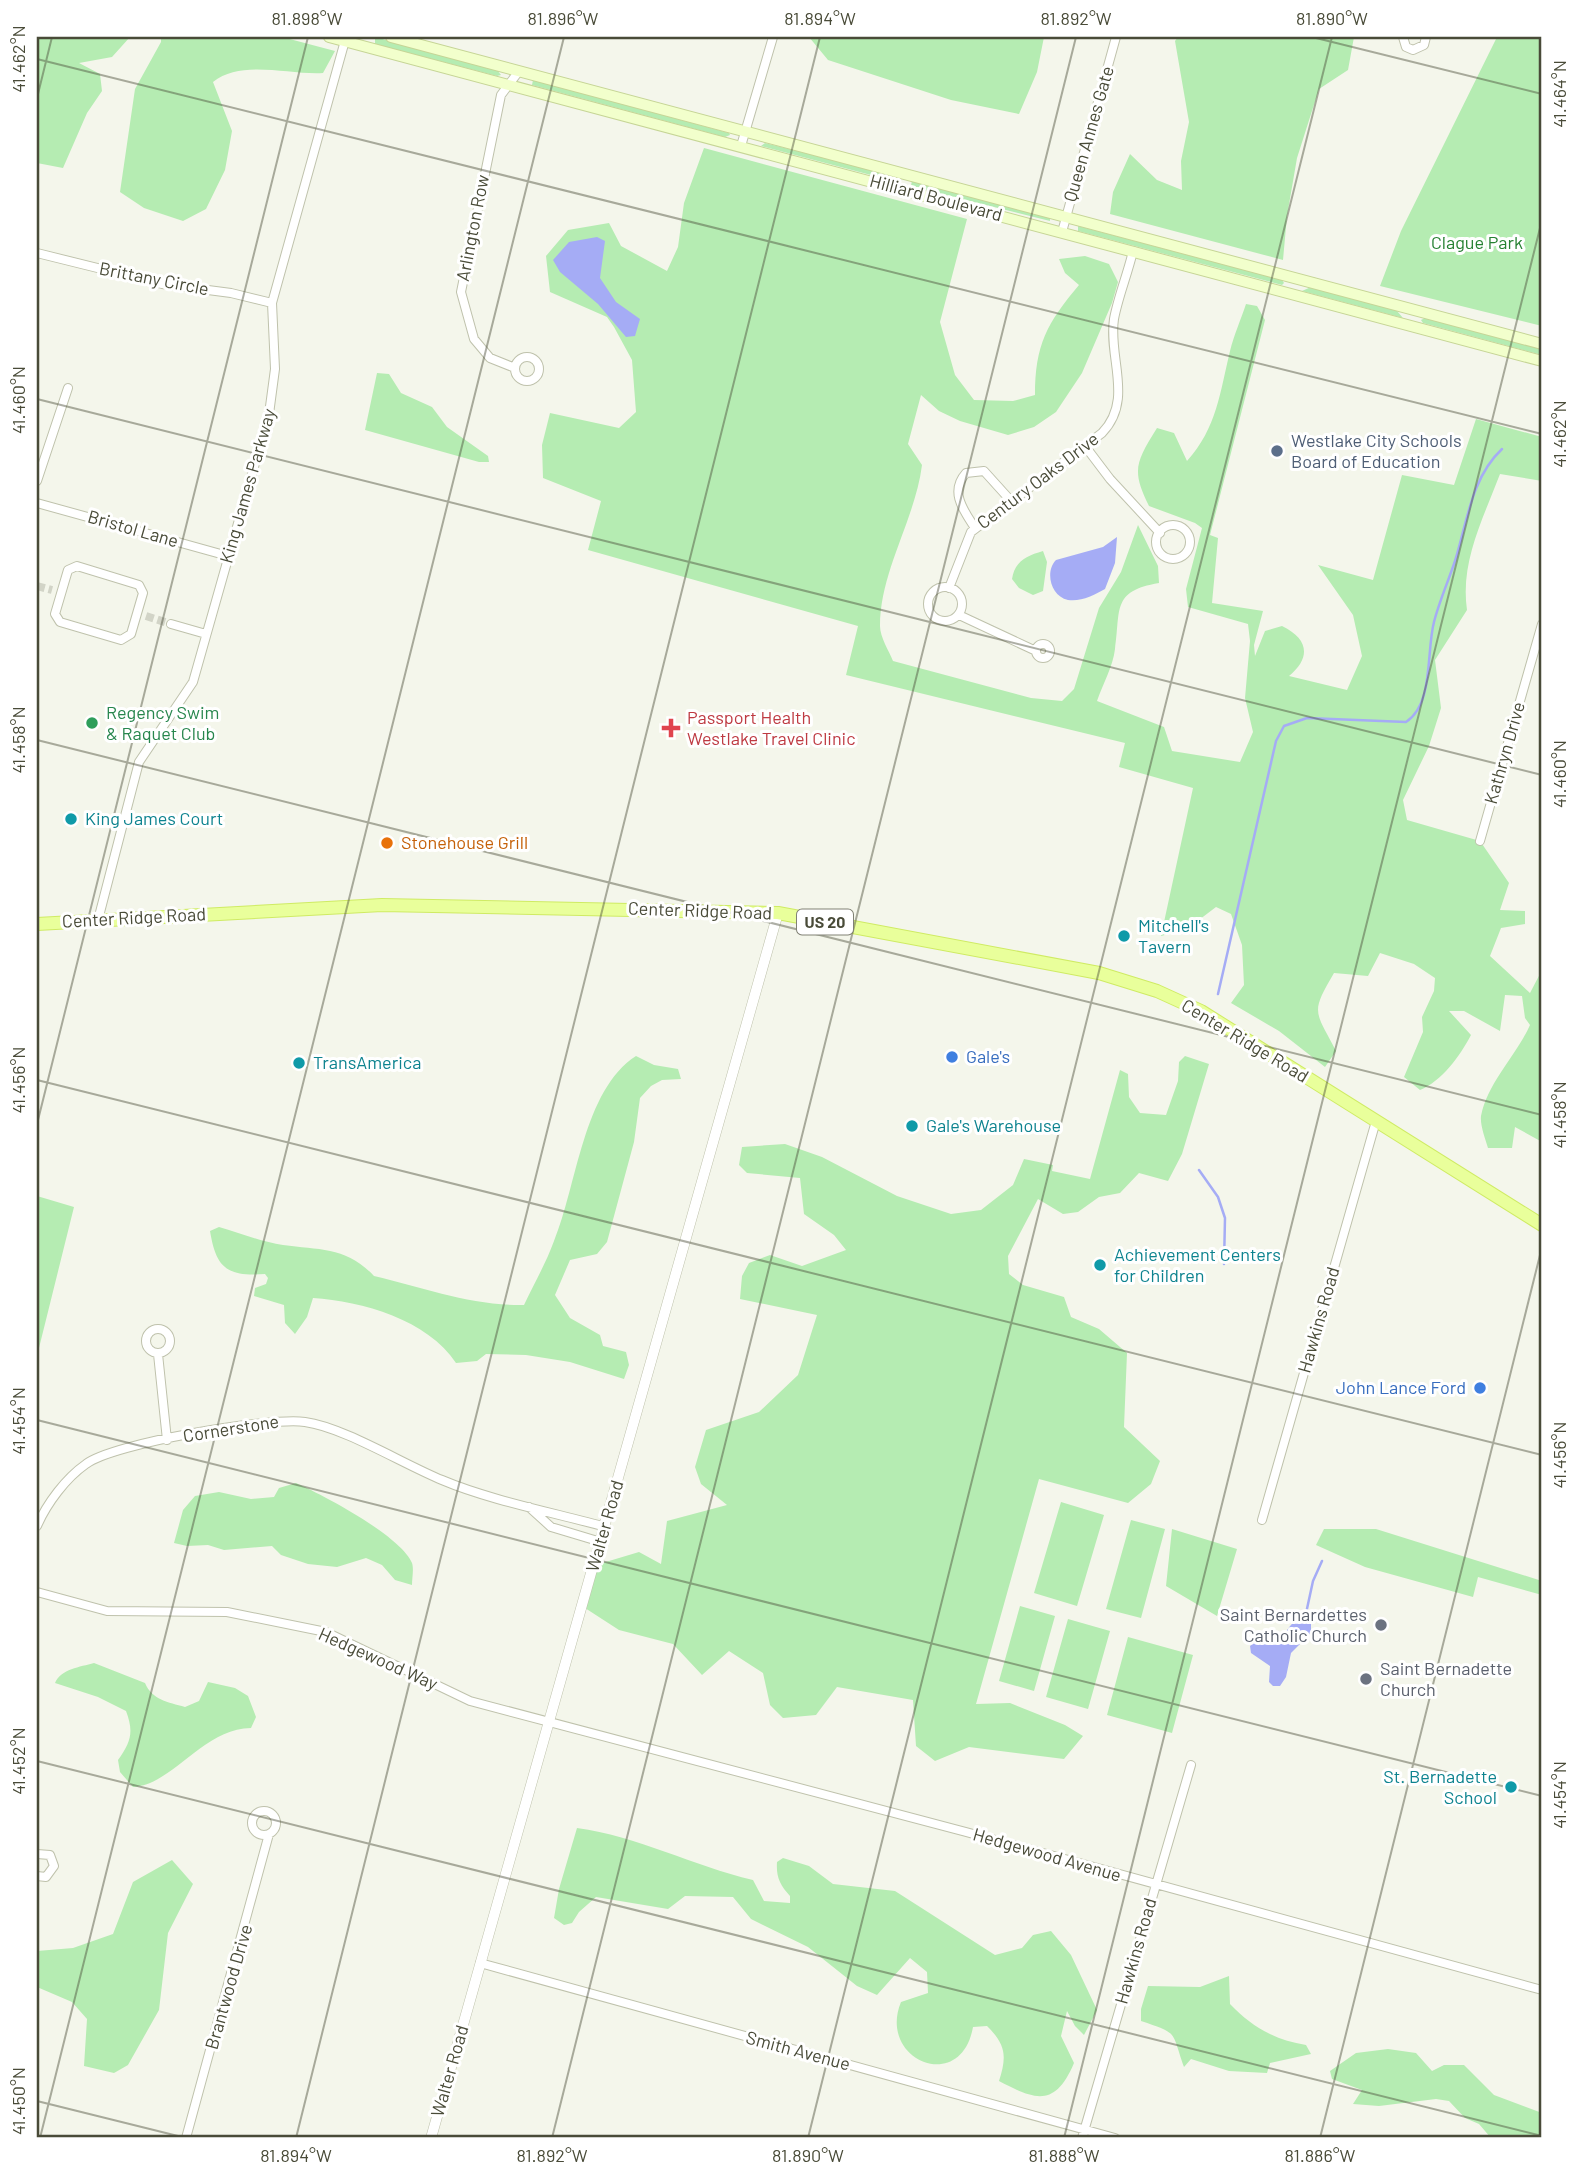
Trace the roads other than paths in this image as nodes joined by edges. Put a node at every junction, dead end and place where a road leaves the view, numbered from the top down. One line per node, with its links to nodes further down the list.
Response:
1 (328, 37): 7 (main road, Hilliard Boulevard)
2 (391, 37): 9 (main road, Hilliard Boulevard)
3 (772, 37): 11 (street)
4 (1116, 37): 13 (street, Queen Annes Gate)
5 (1403, 37): 6 (street)
6 (1426, 37)
7 (346, 39): 8 (main road, Hilliard Boulevard); 17 (street, King James Parkway)
8 (358, 41): 10 (main road, Hilliard Boulevard)
9 (519, 71): 10 (street, Arlington Row); 11 (main road, Hilliard Boulevard)
10 (510, 85): 12 (main road, Hilliard Boulevard); 20 (street, Arlington Row)
11 (746, 131): 12 (street); 13 (main road, Hilliard Boulevard)
12 (741, 146): 14 (main road, Hilliard Boulevard)
13 (1066, 216): 14 (street, Queen Annes Gate); 18 (main road, Hilliard Boulevard)
14 (1062, 232): 15 (main road, Hilliard Boulevard)
15 (1133, 251): 19 (main road, Hilliard Boulevard); 22 (street, Century Oaks Drive)
16 (37, 253): 17 (street, Brittany Circle)
17 (272, 303): 28 (street, King James Parkway)
18 (1542, 344)
19 (1542, 361)
20 (515, 369)
21 (68, 388): 23 (street)
22 (1085, 446): 24 (street, Century Oaks Drive); 27 (street)
23 (37, 481)
24 (1012, 502): 26 (street, Century Oaks Drive); 26 (street)
25 (37, 503): 28 (street, Bristol Lane)
26 (975, 528): 29 (street, Century Oaks Drive)
27 (1160, 533): 27 (street)
28 (228, 556): 35 (street, King James Parkway)
29 (949, 588): 32 (street); 32 (street, Century Oaks Drive)
30 (52, 590): 31 (street)
31 (62, 592): 31 (street)
32 (959, 615): 36 (street, Century Oaks Drive)
33 (171, 624): 35 (street)
34 (1542, 624): 37 (street, Kathryn Drive)
35 (206, 634): 39 (street, King James Parkway)
36 (1036, 651)
37 (1480, 841)
38 (778, 912): 39 (main road, Center Ridge Road / US 20); 41 (main road, Center Ridge Road / US 20); 48 (street, Walter Road)
39 (98, 920): 40 (main road, Center Ridge Road / US 20)
40 (37, 924)
41 (1376, 1121): 42 (main road, Center Ridge Road / US 20); 46 (street, Hawkins Road)
42 (1542, 1224)
43 (158, 1354): 44 (street)
44 (167, 1440): 45 (street, Cornerstone); 47 (street, Cornerstone)
45 (527, 1505): 48 (street, Cornerstone); 49 (street, Cornerstone)
46 (1262, 1520)
47 (37, 1522)
48 (606, 1527): 49 (street, Walter Road)
49 (601, 1542): 51 (street, Walter Road)
50 (37, 1592): 51 (street, Hedgewood Way)
51 (551, 1721): 56 (street, Hedgewood Avenue); 57 (street, Walter Road)
52 (1191, 1765): 56 (street, Hawkins Road)
53 (270, 1834): 60 (street, Brantwood Drive)
54 (37, 1853): 55 (street)
55 (37, 1876)
56 (1155, 1885): 58 (street, Hedgewood Avenue); 59 (street, Hawkins Road)
57 (480, 1963): 59 (street, Smith Avenue); 61 (street, Walter Road)
58 (1542, 1990)
59 (1084, 2134): 62 (street, Smith Avenue)
60 (186, 2138)
61 (431, 2138)
62 (1115, 2138)

